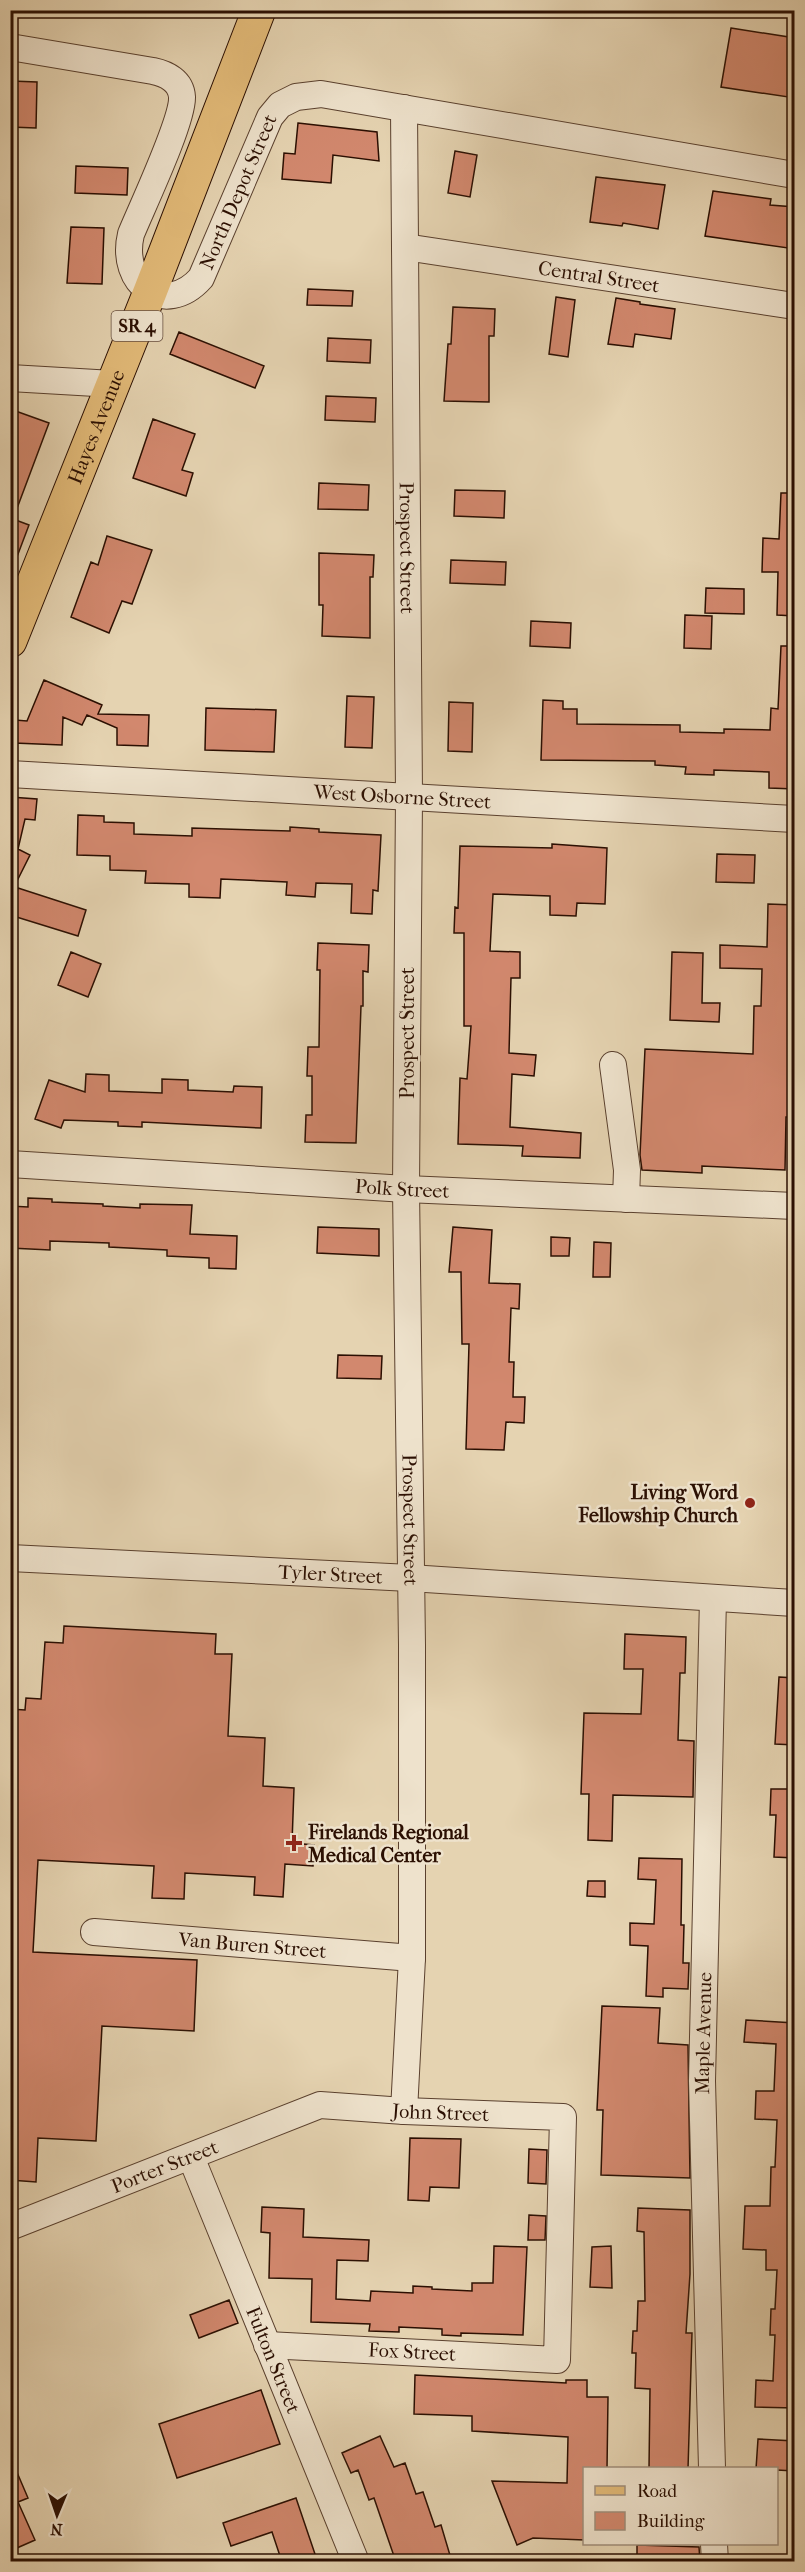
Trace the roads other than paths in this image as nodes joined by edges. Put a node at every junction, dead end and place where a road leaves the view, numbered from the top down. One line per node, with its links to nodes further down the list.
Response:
1 (259, 10): 6 (main road, Hayes Avenue / SR 4)
2 (10, 47): 6 (street)
3 (404, 108): 4 (street, North Depot Street); 5 (street, Prospect Street); 6 (street, North Depot Street)
4 (795, 175)
5 (405, 247): 7 (street, Central Street); 12 (street, Prospect Street)
6 (150, 292): 9 (main road, Hayes Avenue / SR 4)
7 (795, 306)
8 (10, 378): 9 (street)
9 (113, 384): 10 (main road, Hayes Avenue / SR 4)
10 (10, 641)
11 (10, 774): 12 (street, West Osborne Street)
12 (409, 796): 13 (street, West Osborne Street); 16 (street, Prospect Street)
13 (795, 819)
14 (613, 1065): 17 (street)
15 (10, 1164): 16 (street, Polk Street)
16 (406, 1189): 17 (street, Polk Street); 20 (street, Prospect Street)
17 (626, 1199): 18 (street, Polk Street)
18 (795, 1206)
19 (10, 1557): 20 (street, Tyler Street)
20 (410, 1578): 21 (street, Tyler Street); 24 (street, Prospect Street)
21 (713, 1598): 22 (street, Tyler Street); 31 (street, Maple Avenue)
22 (795, 1603)
23 (94, 1932): 24 (street, Van Buren Street)
24 (412, 1958): 26 (street, Prospect Street)
25 (320, 2105): 26 (street, John Street); 27 (street, Porter Street)
26 (404, 2111): 30 (street, John Street)
27 (191, 2157): 28 (street, Porter Street); 29 (street, Fulton Street)
28 (10, 2227)
29 (267, 2345): 30 (street, Fox Street); 33 (street, Fulton Street)
30 (557, 2360)
31 (712, 2467)
32 (714, 2545): 34 (street)
33 (356, 2562)
34 (715, 2562)

